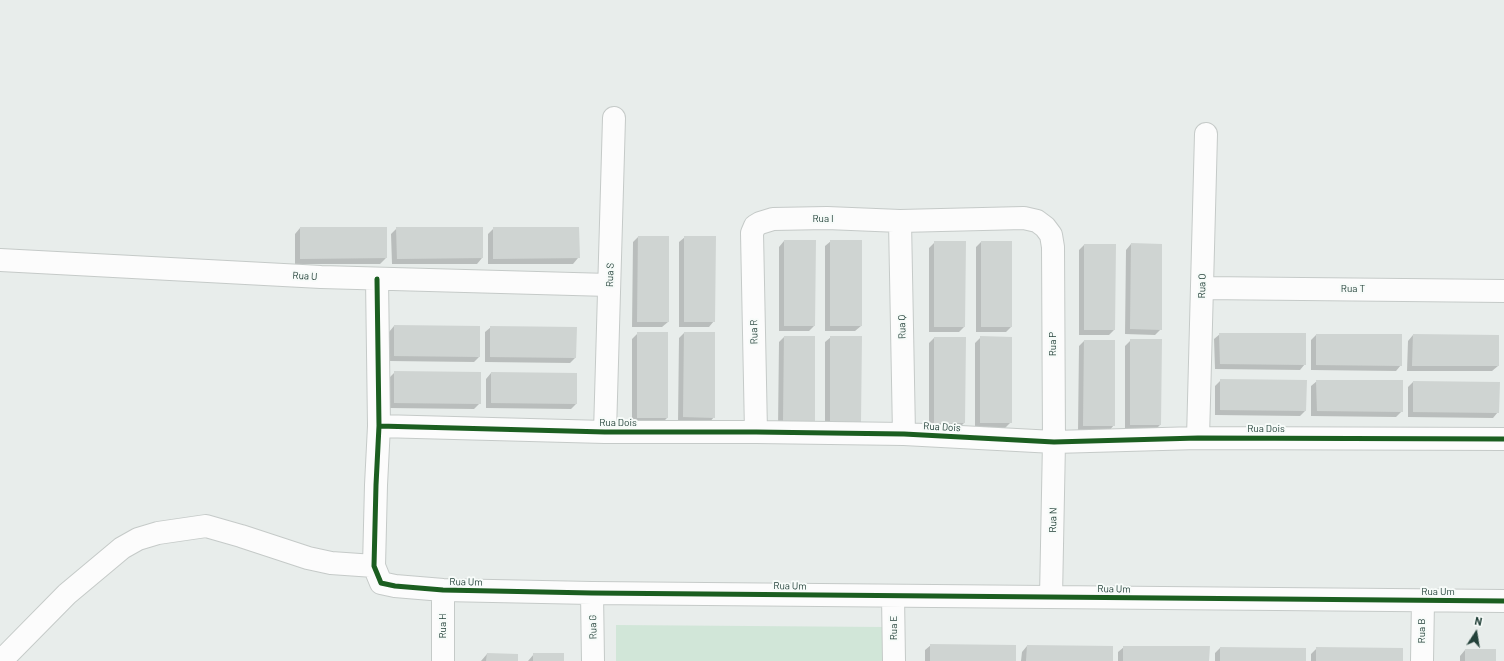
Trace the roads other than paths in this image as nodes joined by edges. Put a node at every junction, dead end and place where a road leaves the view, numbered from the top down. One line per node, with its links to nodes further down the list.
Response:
1 (614, 118): 7 (street, Rua S)
2 (1206, 134): 8 (street, Rua O)
3 (900, 221): 4 (street, Rua I); 13 (street, Rua Q); 16 (street, Rua P)
4 (752, 233): 12 (street, Rua R)
5 (0, 260): 6 (street, Rua U)
6 (377, 279): 7 (street, Rua U); 10 (street)
7 (609, 285): 11 (street, Rua S)
8 (1202, 288): 9 (street, Rua T); 14 (street, Rua O)
9 (1504, 290)
10 (379, 426): 11 (street, Rua Dois); 17 (street)
11 (605, 432): 12 (street, Rua Dois)
12 (756, 432): 13 (street, Rua Dois)
13 (904, 434): 16 (street, Rua Dois)
14 (1198, 438): 15 (street, Rua Dois); 16 (street, Rua Dois)
15 (1504, 439)
16 (1054, 442): 21 (street, Rua N)
17 (374, 566): 18 (street, Rua Um); 24 (street)
18 (443, 590): 19 (street, Rua Um); 25 (street, Rua H)
19 (592, 593): 20 (street, Rua Um); 26 (street, Rua G)
20 (893, 596): 21 (street, Rua Um); 27 (street, Rua E)
21 (1051, 597): 22 (street, Rua Um)
22 (1422, 601): 23 (street, Rua Um); 28 (street, Rua B)
23 (1504, 601)
24 (1, 661)
25 (443, 661)
26 (593, 661)
27 (894, 661)
28 (1422, 661)

